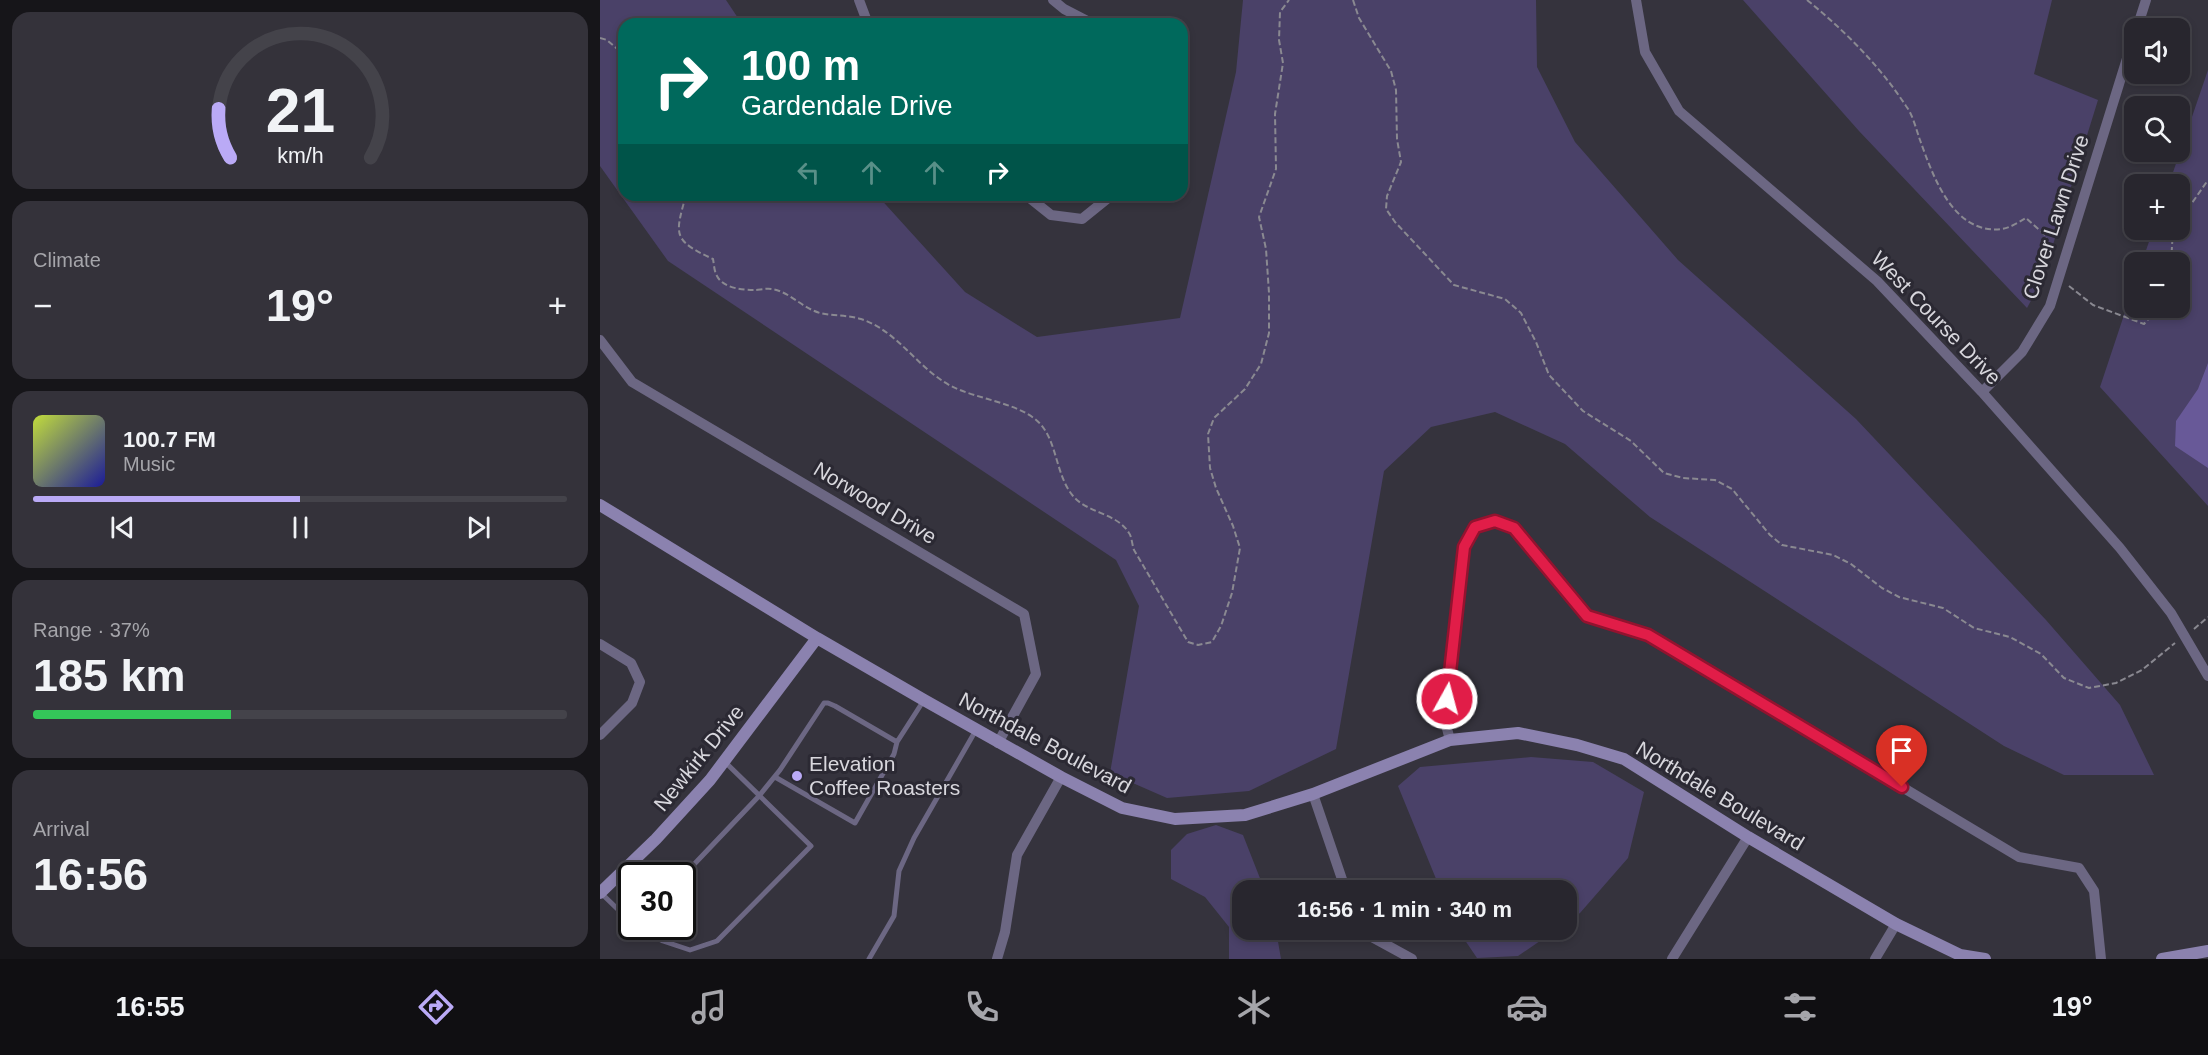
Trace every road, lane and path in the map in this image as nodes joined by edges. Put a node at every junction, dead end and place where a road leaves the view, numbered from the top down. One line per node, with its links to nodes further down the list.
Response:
1 (859, 0): 8 (street)
2 (1053, 0): 9 (street)
3 (1289, 0): 15 (path)
4 (1353, 0): 28 (path)
5 (1636, 0): 25 (street, West Course Drive)
6 (1807, 0): 19 (path)
7 (2146, 0): 10 (street)
8 (866, 18)
9 (1081, 18)
10 (2140, 18)
11 (600, 38): 12 (path)
12 (618, 50)
13 (2124, 68): 20 (street, Clover Lawn Drive)
14 (2208, 180): 18 (path)
15 (684, 201)
16 (1034, 201): 17 (street)
17 (1104, 201)
18 (2190, 205)
19 (2052, 257)
20 (2059, 278): 21 (path); 25 (street, Clover Lawn Drive)
21 (2124, 317)
22 (2128, 318): 23 (path)
23 (2149, 318)
24 (600, 340): 37 (street, Norwood Drive)
25 (1982, 392): 28 (street, West Course Drive)
26 (600, 505): 29 (street, Northdale Boulevard)
27 (2208, 617): 28 (path)
28 (2184, 636): 31 (street, West Course Drive)
29 (817, 638): 32 (street, Northdale Boulevard); 38 (street, Newkirk Drive)
30 (600, 644): 34 (street)
31 (2208, 676)
32 (924, 700): 33 (street, Northdale Boulevard); 36 (lane)
33 (976, 730): 37 (street, Northdale Boulevard); 52 (lane)
34 (600, 735)
35 (1450, 740): 41 (street, Northdale Boulevard); 43 (street, Northdale Boulevard); 58 (street)
36 (897, 742): 39 (lane); 39 (lane)
37 (998, 743): 40 (street, Northdale Boulevard)
38 (724, 761): 42 (lane); 46 (street, Newkirk Drive)
39 (775, 777): 42 (lane)
40 (1060, 777): 41 (street, Northdale Boulevard); 53 (street)
41 (1313, 794): 45 (street)
42 (759, 796): 44 (lane); 49 (lane)
43 (1748, 837): 48 (street, Northdale Boulevard); 55 (street)
44 (696, 862)
45 (1342, 880)
46 (600, 893): 47 (lane)
47 (618, 910)
48 (1896, 924): 56 (street); 57 (street, Northdale Boulevard)
49 (661, 940)
50 (1379, 940): 54 (street)
51 (2208, 951): 59 (street)
52 (869, 959)
53 (998, 959)
54 (1412, 959)
55 (1672, 959)
56 (1875, 959)
57 (1985, 959)
58 (2101, 959)
59 (2162, 959)

